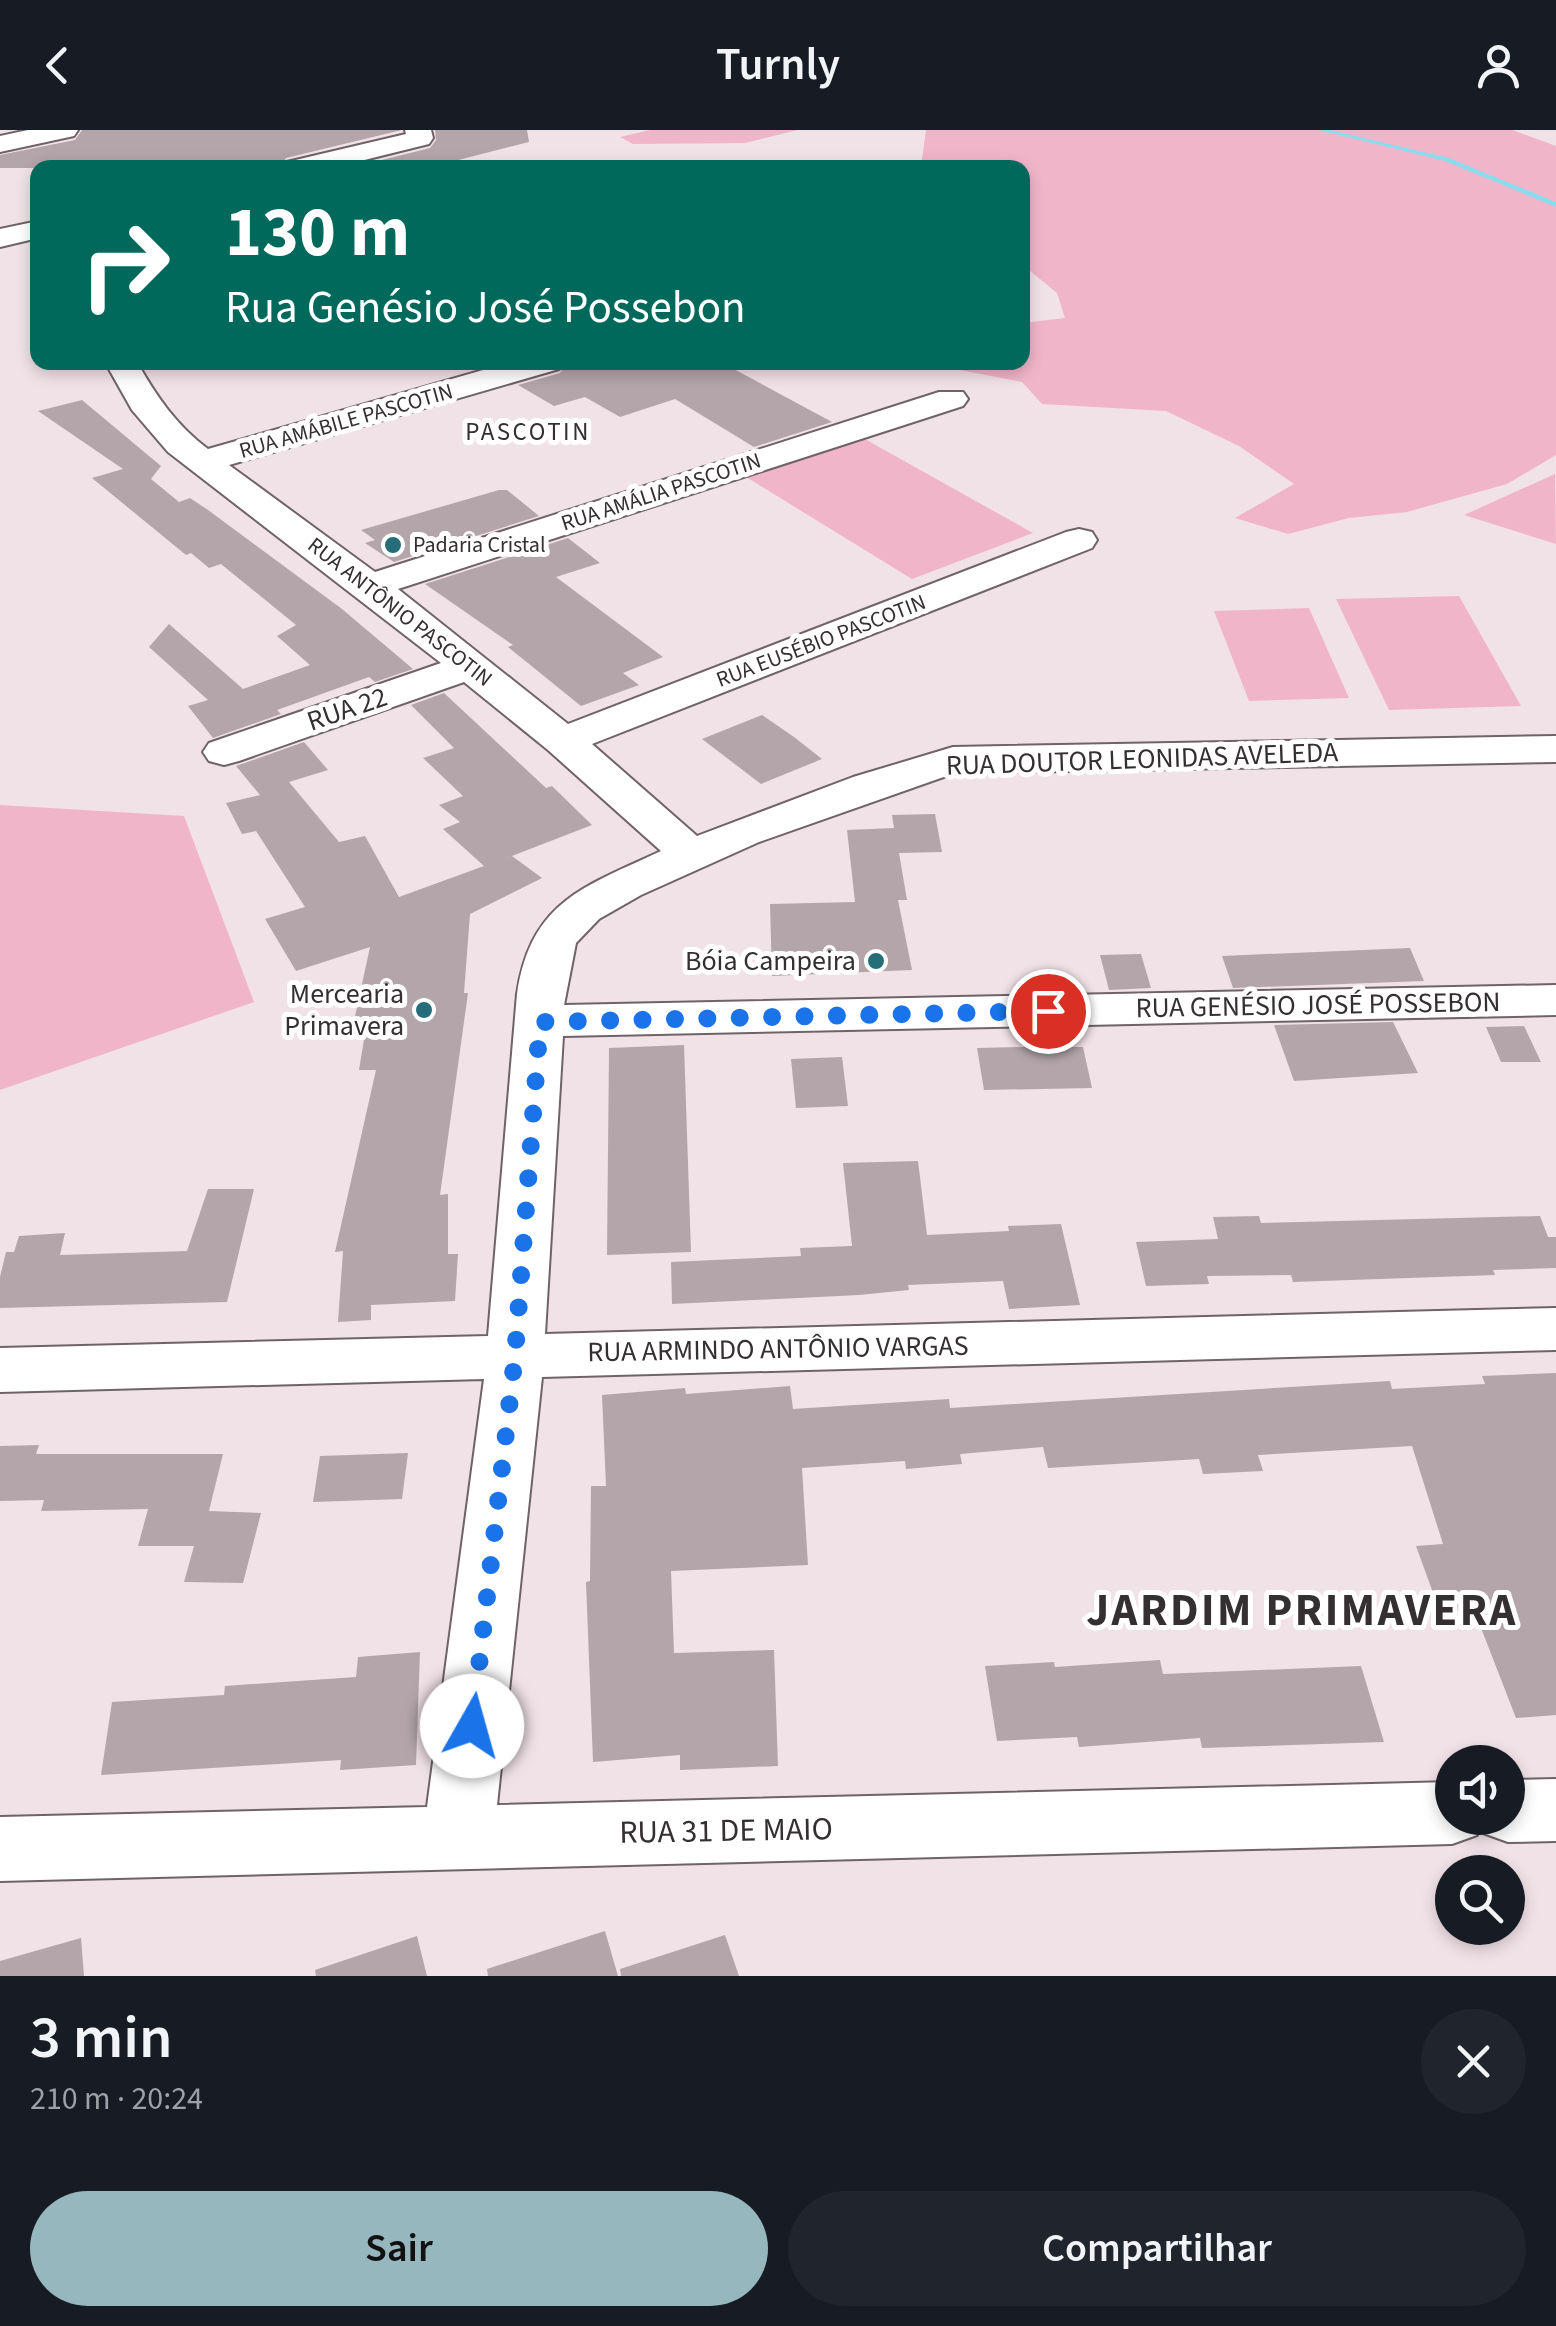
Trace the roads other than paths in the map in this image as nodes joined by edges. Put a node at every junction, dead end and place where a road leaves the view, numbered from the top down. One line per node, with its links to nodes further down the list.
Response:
1 (66, 130): 3 (street)
2 (419, 134): 4 (street)
3 (0, 144)
4 (326, 160)
5 (30, 232): 6 (street)
6 (4, 238): 7 (street)
7 (30, 252)
8 (125, 370): 11 (street, RUA ANTÔNIO PASCOTIN)
9 (520, 370): 11 (street, RUA AMÁBILE PASCOTIN)
10 (951, 399): 13 (street, RUA AMÁLIA PASCOTIN)
11 (202, 462): 13 (street, RUA ANTÔNIO PASCOTIN)
12 (1080, 540): 15 (street, RUA EUSÉBIO PASCOTIN)
13 (370, 586): 14 (street, RUA ANTÔNIO PASCOTIN)
14 (470, 666): 15 (street, RUA ANTÔNIO PASCOTIN); 17 (street, RUA 22)
15 (563, 741): 18 (street, RUA ANTÔNIO PASCOTIN)
16 (1556, 749): 18 (street, RUA DOUTOR LEONIDAS AVELEDA)
17 (224, 752)
18 (690, 854): 20 (street, RUA DOUTOR LEONIDAS AVELEDA)
19 (1556, 1000): 20 (street, RUA GENÉSIO JOSÉ POSSEBON)
20 (540, 1022): 22 (street)
21 (1556, 1329): 22 (street, RUA ARMINDO ANTÔNIO VARGAS)
22 (515, 1356): 23 (street, RUA ARMINDO ANTÔNIO VARGAS); 27 (street)
23 (0, 1370)
24 (1556, 1810): 25 (street)
25 (1525, 1811)
26 (1435, 1812): 27 (street, RUA 31 DE MAIO)
27 (458, 1837): 28 (street, RUA 31 DE MAIO)
28 (0, 1849)

